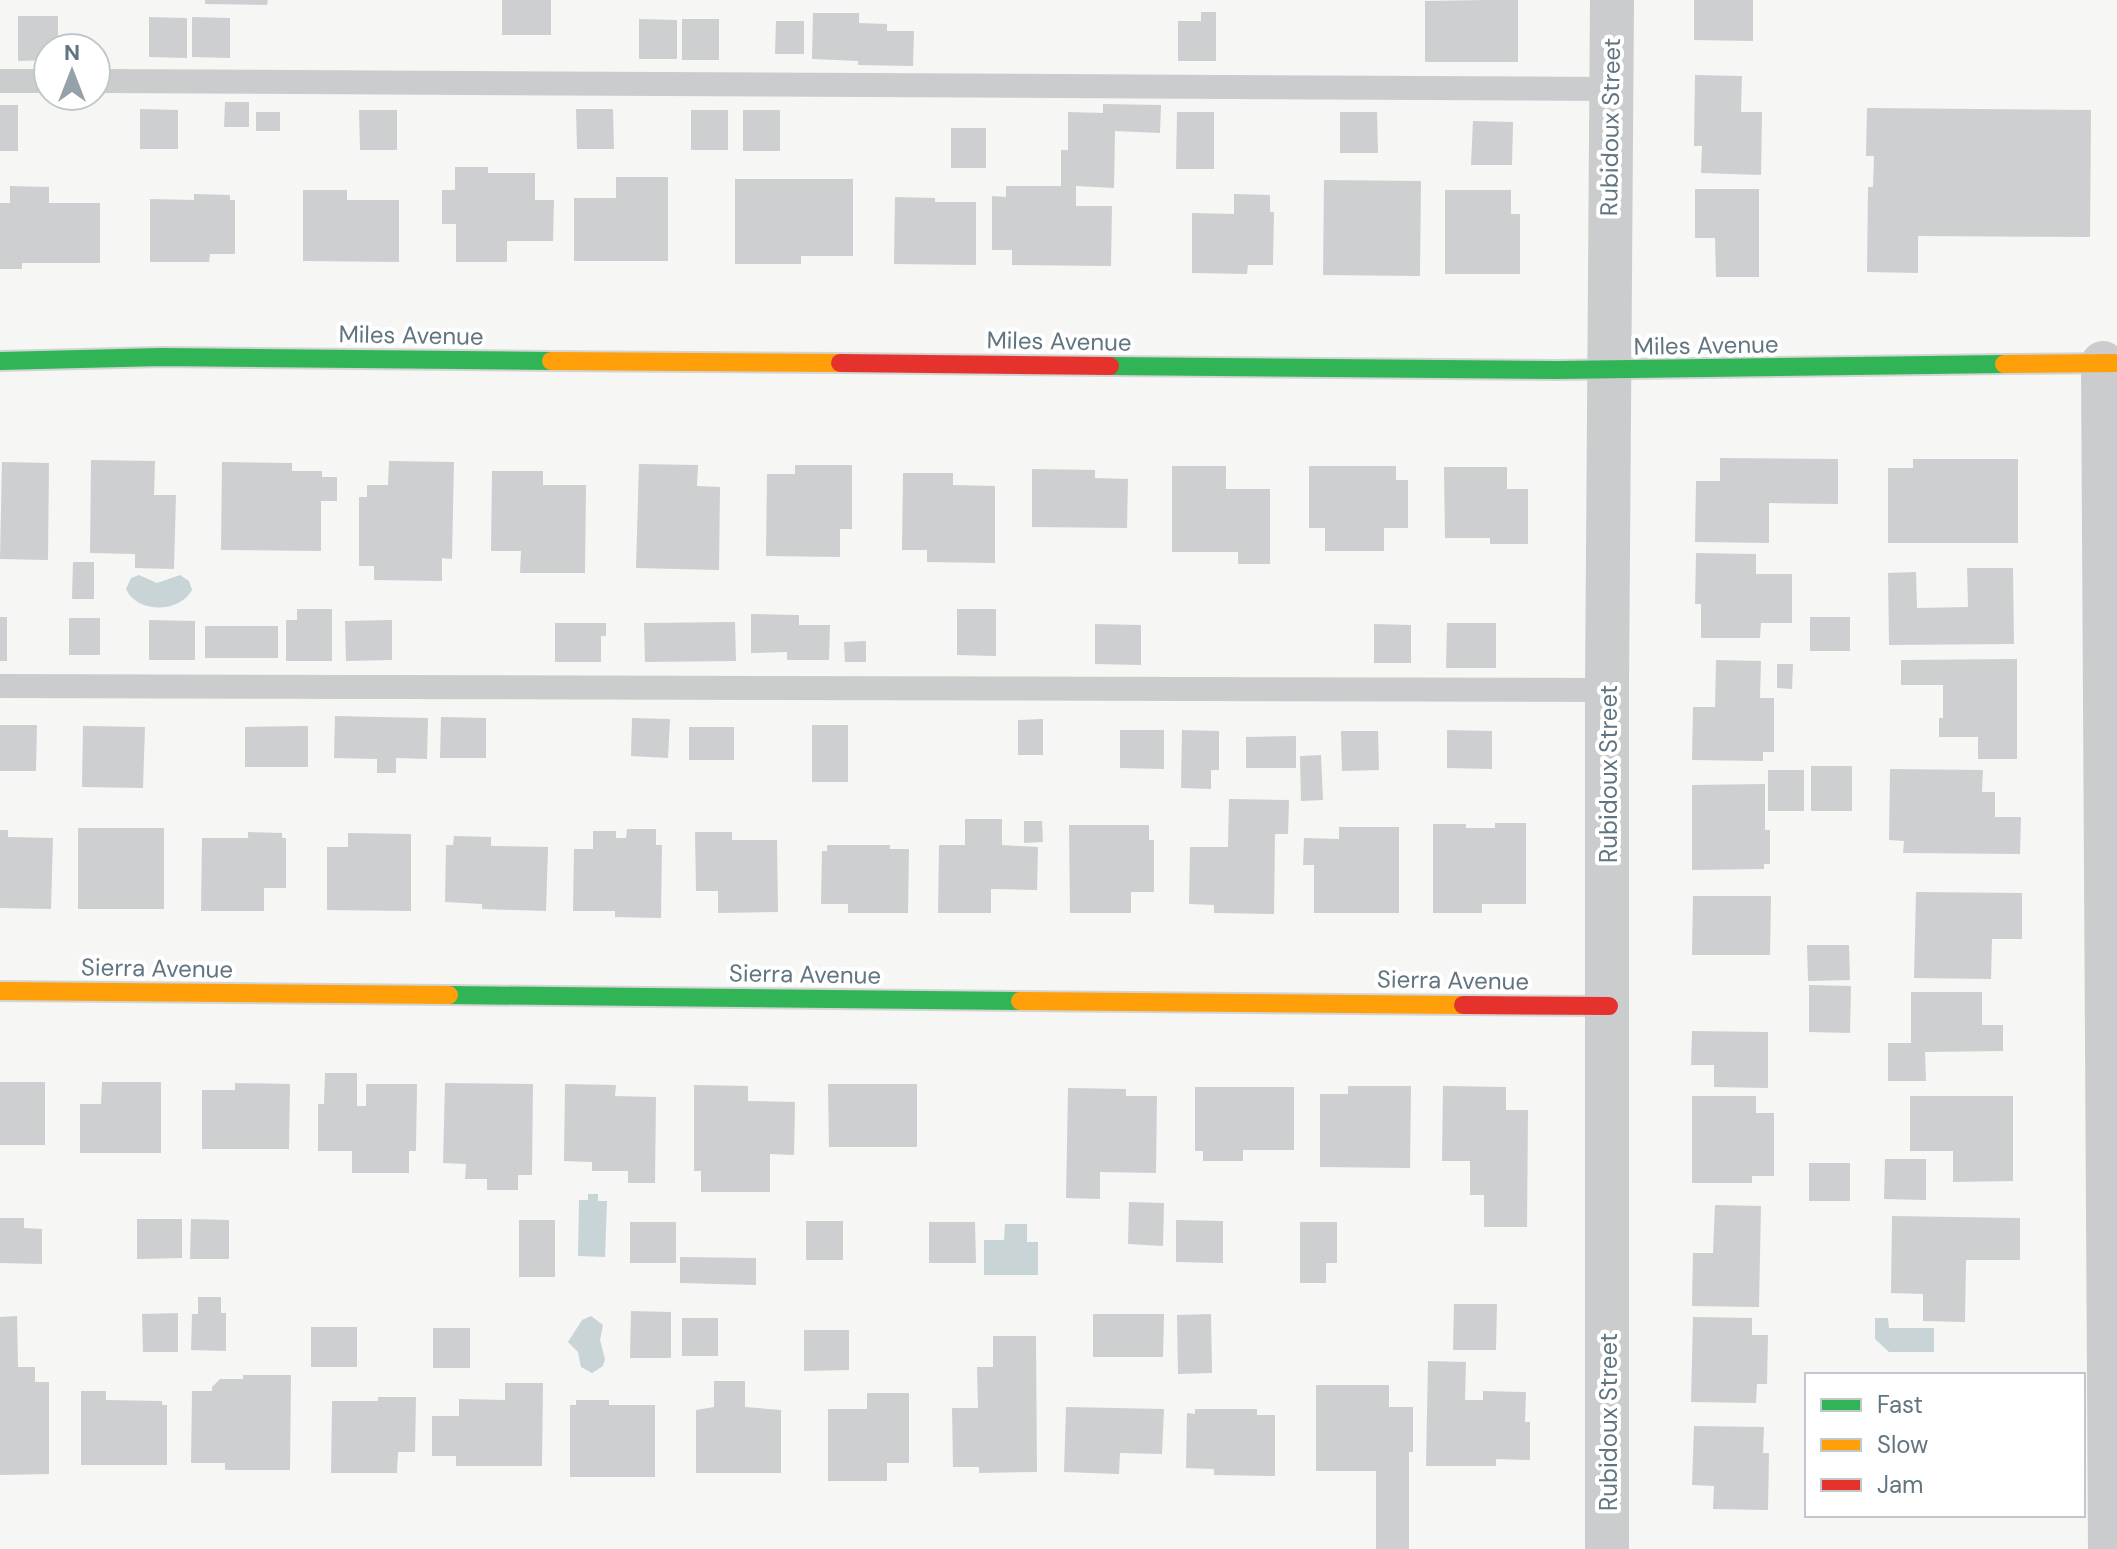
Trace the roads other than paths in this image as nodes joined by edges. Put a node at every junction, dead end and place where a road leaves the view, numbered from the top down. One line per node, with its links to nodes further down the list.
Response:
1 (1612, 0): 5 (street, Rubidoux Street)
2 (0, 81): 3 (lane)
3 (32, 81)
4 (112, 81): 5 (lane)
5 (1610, 89): 8 (street, Rubidoux Street)
6 (0, 361): 8 (street, Miles Avenue)
7 (2110, 363): 8 (street, Miles Avenue); 9 (street)
8 (1609, 370): 11 (street, Rubidoux Street)
9 (2111, 617): 15 (street)
10 (0, 686): 11 (lane)
11 (1607, 690): 13 (street, Rubidoux Street)
12 (0, 991): 13 (street, Sierra Avenue)
13 (1609, 1006): 14 (street, Rubidoux Street)
14 (1607, 1549)
15 (2110, 1549)

